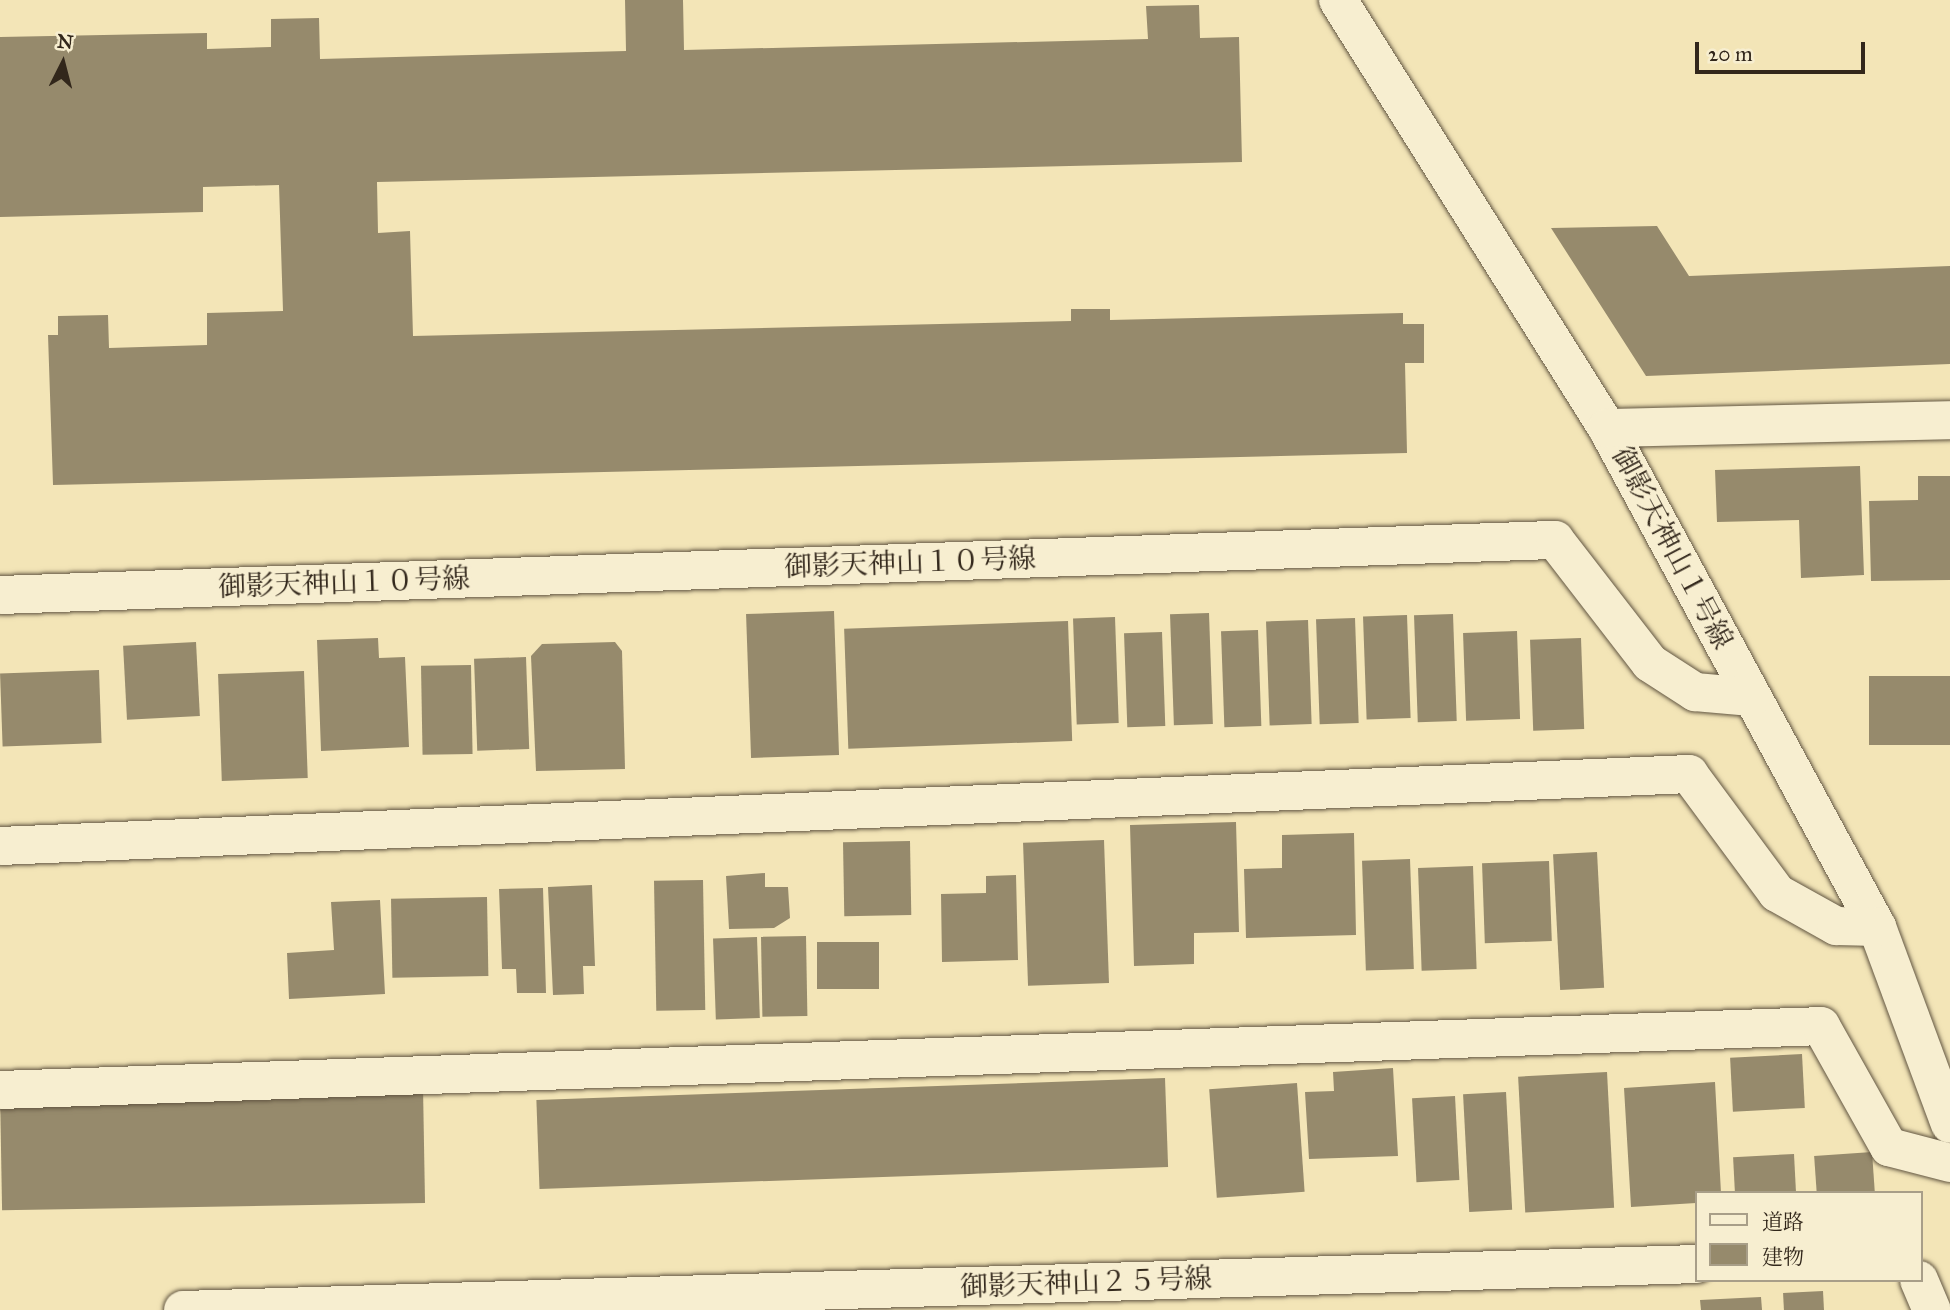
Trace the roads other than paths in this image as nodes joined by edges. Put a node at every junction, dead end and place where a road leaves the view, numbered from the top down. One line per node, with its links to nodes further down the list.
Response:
1 (1338, 0): 3 (street, 御影天神山１号線)
2 (1950, 420): 3 (street)
3 (1607, 428): 5 (street, 御影天神山１号線)
4 (0, 595): 5 (street, 御影天神山１０号線)
5 (1752, 697): 7 (street, 御影天神山１号線)
6 (0, 846): 7 (street)
7 (1877, 927): 9 (street, 御影天神山１号線)
8 (0, 1090): 10 (street)
9 (1950, 1124)
10 (1950, 1163)
11 (1694, 1264): 13 (street, 御影天神山２５号線)
12 (1920, 1282): 14 (street)
13 (183, 1310)
14 (1932, 1310)

